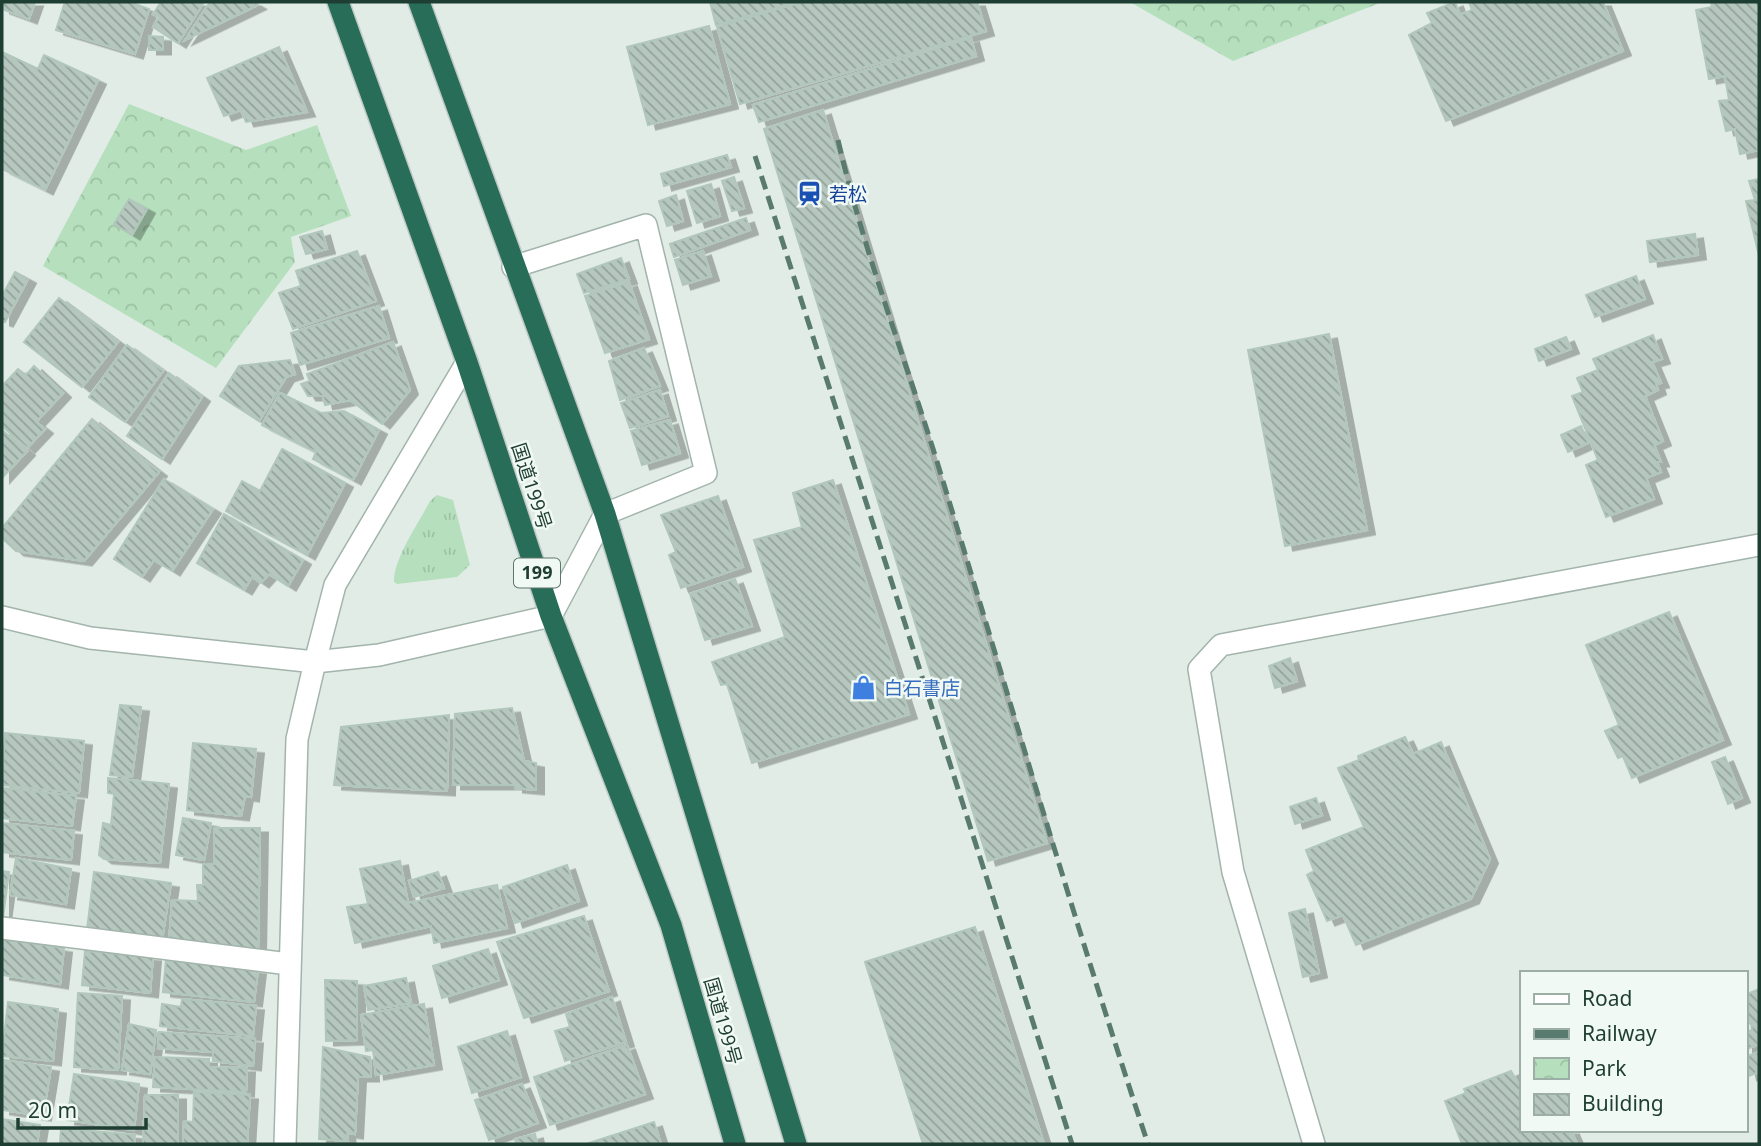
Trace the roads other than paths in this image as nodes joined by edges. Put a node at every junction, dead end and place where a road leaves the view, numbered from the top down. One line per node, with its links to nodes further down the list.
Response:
1 (338, 2): 6 (highway, 国道199号 / 199)
2 (419, 2): 4 (highway, 国道199号)
3 (434, 2): 4 (highway)
4 (441, 62): 5 (highway, 国道199号)
5 (513, 267): 7 (highway, 国道199号); 7 (street)
6 (467, 362): 9 (highway, 国道199号 / 199); 11 (street)
7 (605, 514): 9 (street); 16 (highway, 国道199号)
8 (1759, 545): 17 (street)
9 (551, 616): 11 (street); 15 (highway, 国道199号 / 199)
10 (2, 617): 11 (street)
11 (315, 662): 13 (street)
12 (2, 928): 13 (street)
13 (289, 964): 14 (street)
14 (285, 1144)
15 (735, 1144)
16 (796, 1144)
17 (1314, 1144)

